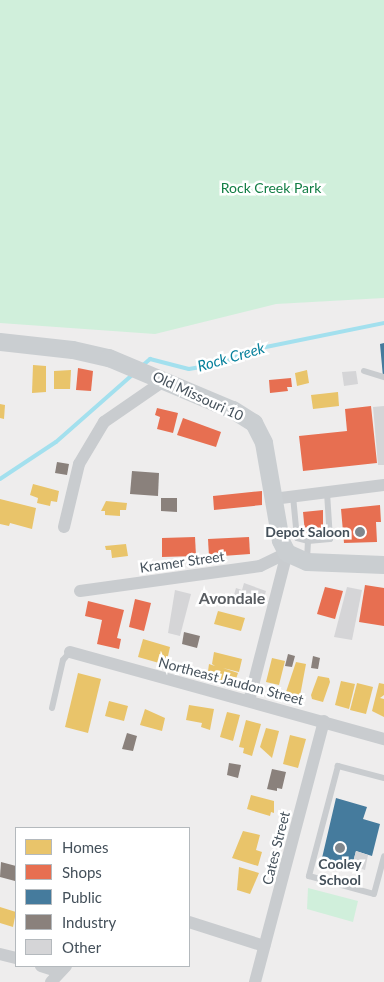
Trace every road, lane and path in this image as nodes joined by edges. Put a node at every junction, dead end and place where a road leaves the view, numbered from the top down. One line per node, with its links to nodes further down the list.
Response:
1 (0, 342): 4 (street, Old Missouri 10)
2 (364, 371): 3 (lane)
3 (384, 377)
4 (157, 378): 8 (street, Old Missouri 10); 9 (street)
5 (384, 485): 6 (street)
6 (327, 492): 7 (street); 10 (lane)
7 (293, 496): 8 (street); 11 (lane)
8 (273, 499): 11 (street, Old Missouri 10)
9 (64, 527)
10 (308, 541): 11 (lane); 12 (lane)
11 (288, 544): 12 (street); 14 (street, Kramer Street); 16 (street)
12 (308, 562): 13 (street)
13 (384, 565)
14 (80, 592)
15 (70, 652): 16 (street, Northeast Jaudon Street); 17 (lane)
16 (249, 701): 18 (street, Northeast Jaudon Street)
17 (52, 708)
18 (324, 721): 19 (street, Northeast Jaudon Street); 23 (street, Cates Street)
19 (384, 739)
20 (384, 778): 21 (lane)
21 (384, 856)
22 (190, 922): 23 (street)
23 (264, 946): 28 (street, Cates Street)
24 (0, 954): 25 (street)
25 (15, 958)
26 (43, 967): 27 (street)
27 (58, 973)
28 (255, 982)

